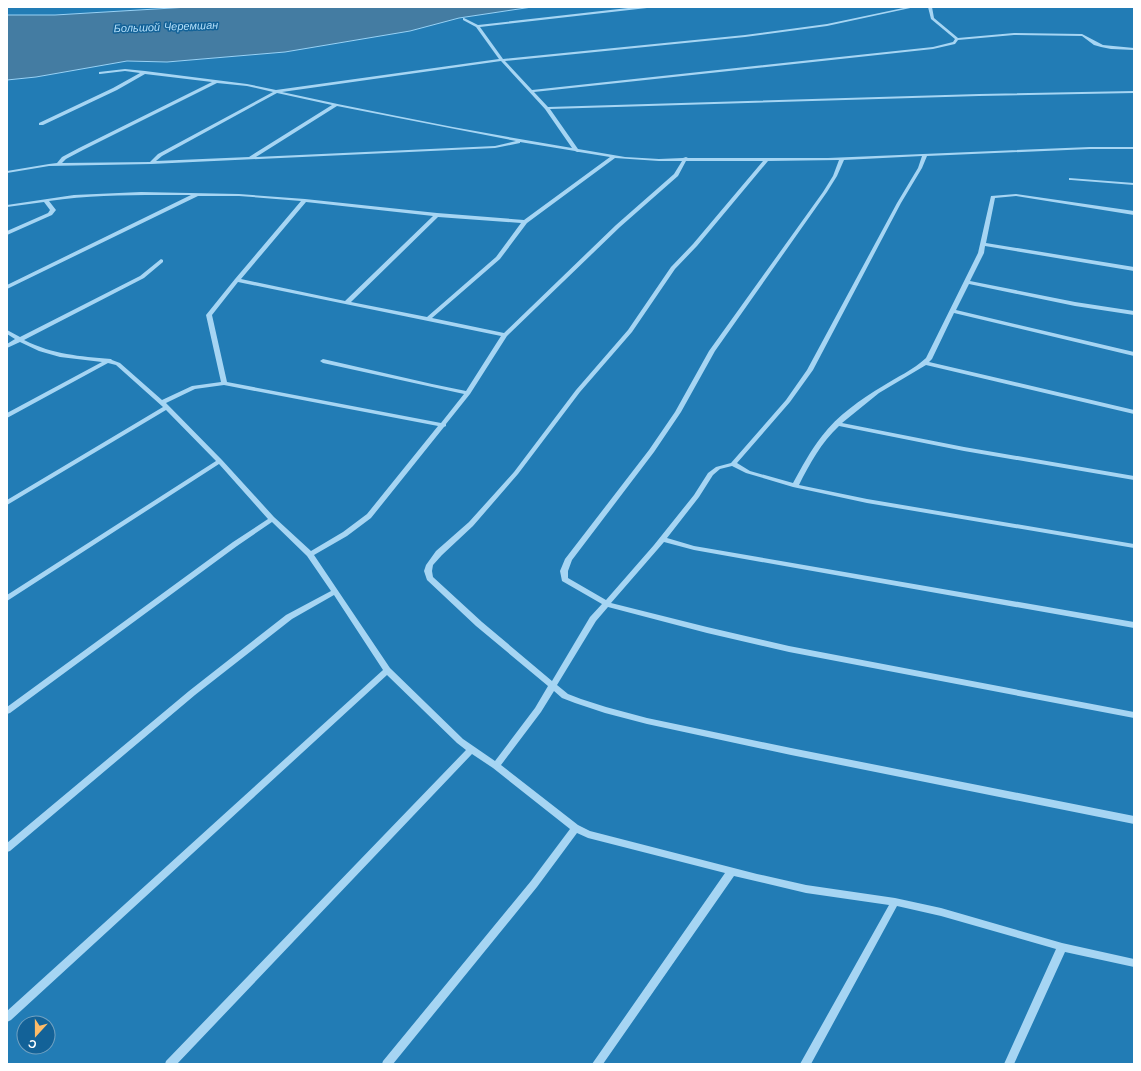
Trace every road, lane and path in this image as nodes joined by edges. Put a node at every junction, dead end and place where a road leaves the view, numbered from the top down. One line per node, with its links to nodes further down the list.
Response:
1 (647, 7): 5 (street)
2 (913, 7): 8 (street)
3 (930, 7): 6 (street)
4 (464, 19): 5 (street)
5 (477, 26): 8 (street)
6 (957, 39): 7 (street); 13 (street)
7 (1134, 49)
8 (502, 60): 12 (street); 13 (street)
9 (145, 72): 10 (street); 11 (street); 17 (street)
10 (100, 73)
11 (217, 81): 12 (street); 28 (street)
12 (278, 91): 15 (street); 27 (street)
13 (532, 91): 16 (street)
14 (1134, 92): 16 (street)
15 (336, 105): 18 (street); 23 (street)
16 (547, 108): 20 (street)
17 (41, 124)
18 (523, 141): 20 (street); 23 (street)
19 (1134, 148): 21 (street)
20 (577, 151): 22 (street)
21 (925, 155): 25 (street); 66 (street)
22 (613, 157): 24 (street); 38 (street)
23 (251, 158): 27 (street)
24 (686, 158): 26 (street); 51 (street)
25 (842, 158): 26 (street); 76 (street)
26 (767, 159): 79 (street)
27 (151, 163): 28 (street)
28 (59, 164): 29 (street)
29 (7, 172)
30 (1071, 179): 31 (street)
31 (1134, 184)
32 (197, 194): 33 (street); 34 (street); 45 (street)
33 (45, 200): 35 (street); 39 (street)
34 (305, 200): 37 (street); 43 (street)
35 (7, 206)
36 (1134, 213): 40 (street)
37 (437, 215): 38 (street); 46 (street)
38 (525, 222): 49 (street)
39 (7, 234)
40 (983, 244): 42 (street); 44 (street)
41 (162, 261): 52 (street)
42 (1134, 269)
43 (237, 280): 46 (street); 58 (street)
44 (968, 282): 47 (street); 48 (street)
45 (7, 287)
46 (347, 302): 49 (street)
47 (954, 311): 54 (street); 57 (street)
48 (1134, 313)
49 (429, 318): 51 (street)
50 (7, 332): 52 (street)
51 (506, 335): 59 (street)
52 (20, 340): 53 (street); 55 (street)
53 (7, 346)
54 (1134, 354)
55 (109, 360): 60 (street); 62 (street)
56 (323, 361): 59 (street)
57 (924, 363): 61 (street); 63 (street)
58 (224, 383): 60 (street); 64 (street)
59 (468, 393): 64 (street)
60 (164, 404): 65 (street); 69 (street)
61 (1134, 412)
62 (7, 416)
63 (839, 424): 67 (street); 68 (street)
64 (444, 425): 73 (street)
65 (220, 461): 70 (street); 75 (street)
66 (734, 464): 68 (street); 71 (street)
67 (1134, 478)
68 (795, 486): 72 (street)
69 (7, 503)
70 (272, 519): 73 (street); 80 (street)
71 (663, 539): 76 (street); 77 (street)
72 (1134, 546)
73 (310, 554): 74 (street)
74 (334, 592): 78 (street); 86 (street)
75 (7, 598)
76 (607, 604): 79 (street); 81 (street)
77 (1134, 625)
78 (387, 670): 82 (street); 91 (street)
79 (552, 685): 83 (street); 84 (street)
80 (7, 711)
81 (1134, 715)
82 (472, 749): 83 (street); 92 (street)
83 (496, 766): 85 (street)
84 (1134, 820)
85 (574, 828): 87 (street); 93 (street)
86 (7, 848)
87 (731, 872): 88 (street); 94 (street)
88 (895, 902): 89 (street); 95 (street)
89 (1062, 947): 90 (street); 96 (street)
90 (1134, 963)
91 (7, 1017)
92 (170, 1064)
93 (387, 1064)
94 (597, 1064)
95 (805, 1064)
96 (1009, 1064)

